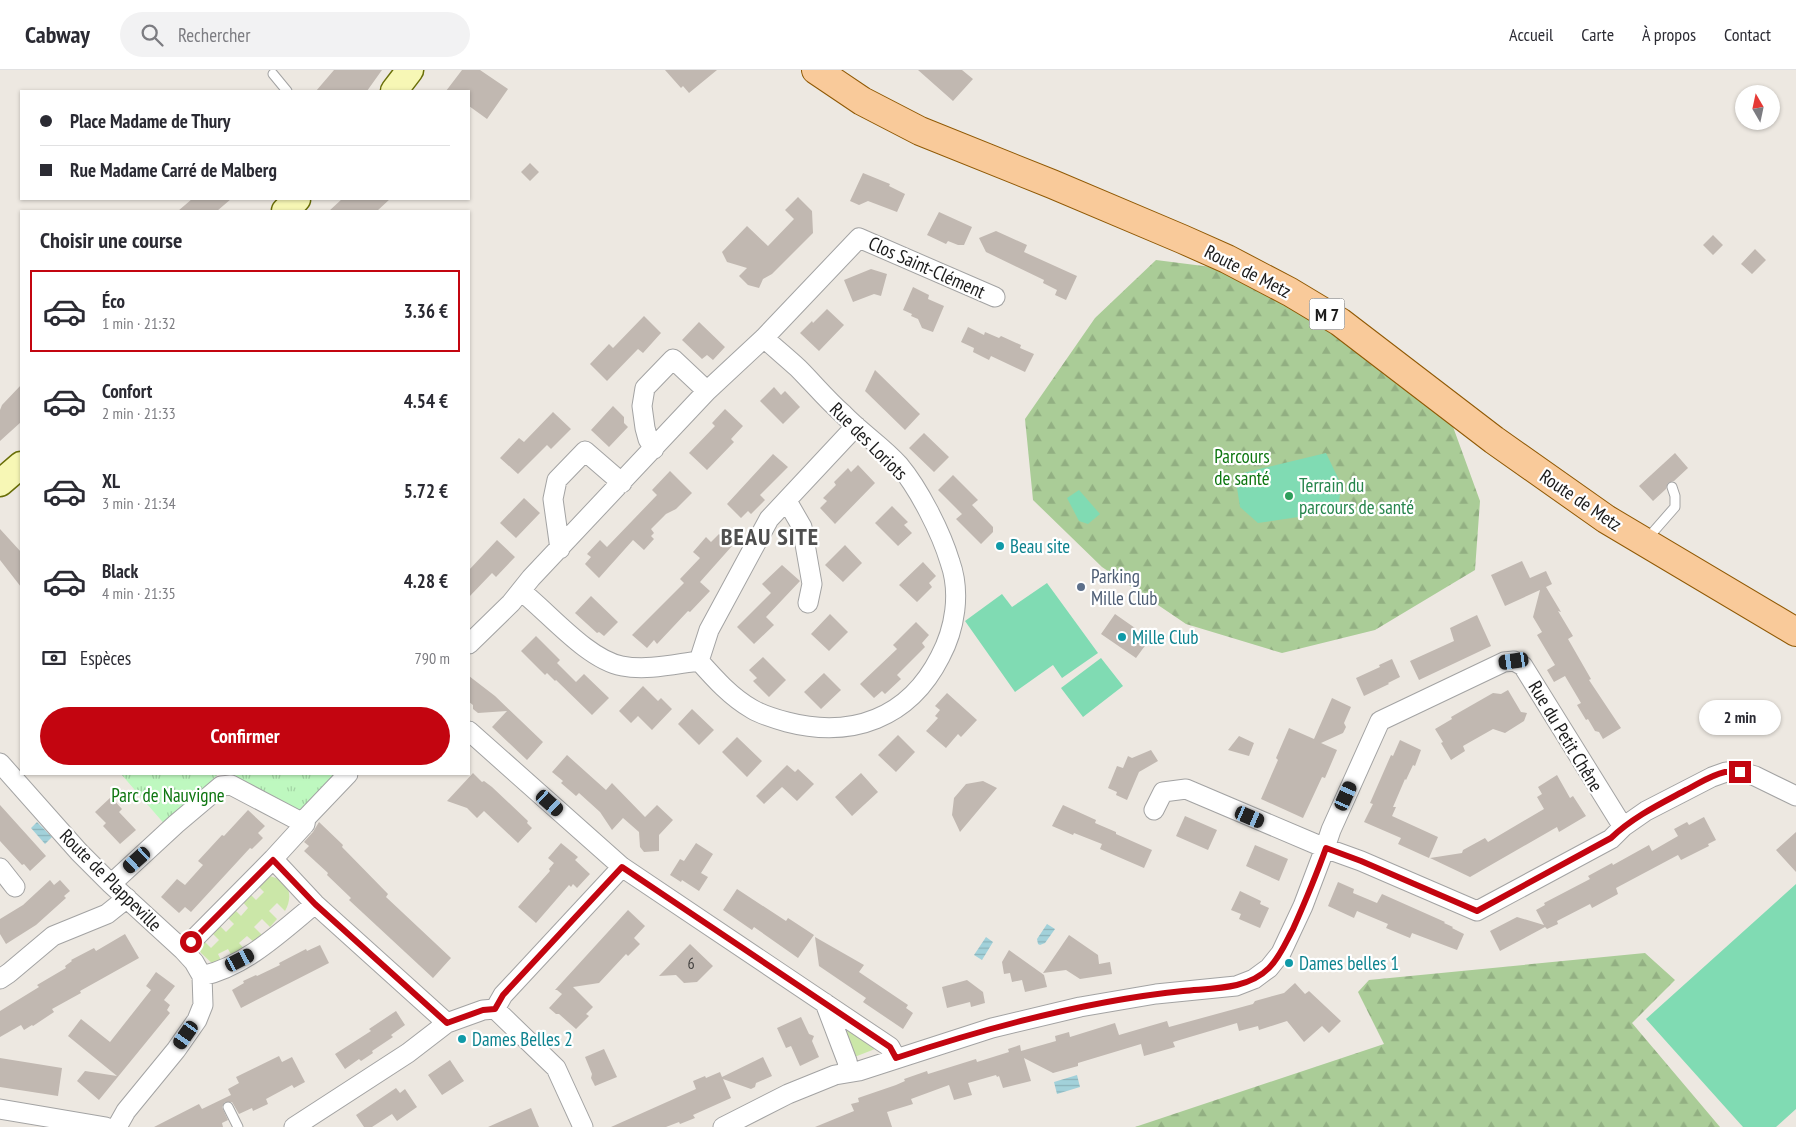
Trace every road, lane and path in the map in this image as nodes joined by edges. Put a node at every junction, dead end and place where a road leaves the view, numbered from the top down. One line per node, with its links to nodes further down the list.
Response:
1 (410, 70): 5 (street)
2 (816, 70): 18 (main road, Route de Metz / M 7)
3 (273, 74): 4 (lane)
4 (286, 90)
5 (395, 90)
6 (296, 200): 7 (street)
7 (286, 210)
8 (995, 297): 9 (street, Clos Saint-Clément)
9 (764, 338): 10 (street); 11 (street, Rue des Loriots)
10 (707, 391): 12 (street); 12 (street)
11 (856, 426): 17 (street); 24 (street, Rue des Loriots)
12 (654, 449): 15 (street)
13 (20, 466): 14 (street)
14 (0, 482)
15 (622, 484): 19 (street); 19 (street)
16 (1672, 487): 18 (lane)
17 (787, 501): 21 (street); 24 (street)
18 (1645, 542): 22 (main road, Route de Metz / M 7)
19 (560, 549): 20 (street)
20 (521, 590): 23 (street); 24 (street)
21 (808, 603)
22 (1794, 625)
23 (470, 642)
24 (699, 660)
25 (470, 732): 34 (street)
26 (0, 763): 36 (street, Route de Plappeville)
27 (347, 775): 30 (street)
28 (1796, 796): 31 (street)
29 (1154, 810): 32 (street)
30 (305, 824): 33 (street); 36 (street)
31 (1623, 827): 32 (street); 32 (street, Rue du Petit Chêne)
32 (1326, 848): 46 (street)
33 (273, 860): 39 (street); 40 (street)
34 (622, 867): 43 (street); 44 (street)
35 (0, 868): 37 (street)
36 (111, 884): 38 (street, Route de Plappeville)
37 (15, 887)
38 (127, 898): 40 (street, Route de Plappeville); 42 (street)
39 (315, 904): 41 (street); 45 (street)
40 (183, 950): 41 (street, Route de Plappeville)
41 (202, 976): 51 (street)
42 (0, 979)
43 (825, 1003): 46 (street); 47 (street)
44 (495, 1009): 45 (street); 54 (street)
45 (447, 1023): 53 (street)
46 (896, 1058): 47 (street)
47 (849, 1072): 55 (street)
48 (228, 1107): 52 (lane)
49 (0, 1109): 50 (street)
50 (106, 1127)
51 (117, 1127)
52 (238, 1127)
53 (294, 1127)
54 (583, 1127)
55 (723, 1127)

